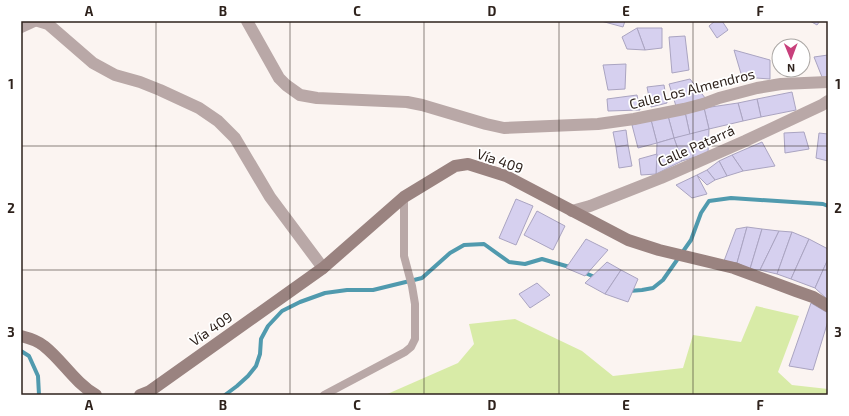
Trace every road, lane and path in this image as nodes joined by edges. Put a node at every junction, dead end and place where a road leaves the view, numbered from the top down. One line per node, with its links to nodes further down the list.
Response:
1 (34, 21): 4 (street)
2 (38, 21): 9 (street)
3 (247, 21): 5 (street, Calle Los Almendros)
4 (21, 27)
5 (828, 82)
6 (828, 101): 8 (street, Calle Patarrá)
7 (404, 197): 8 (street, Vía 409); 9 (street, Vía 409); 14 (lane)
8 (572, 211): 10 (street, Vía 409)
9 (323, 268): 13 (street, Vía 409)
10 (828, 306)
11 (21, 336): 12 (street)
12 (96, 395)
13 (140, 395)
14 (324, 395)

